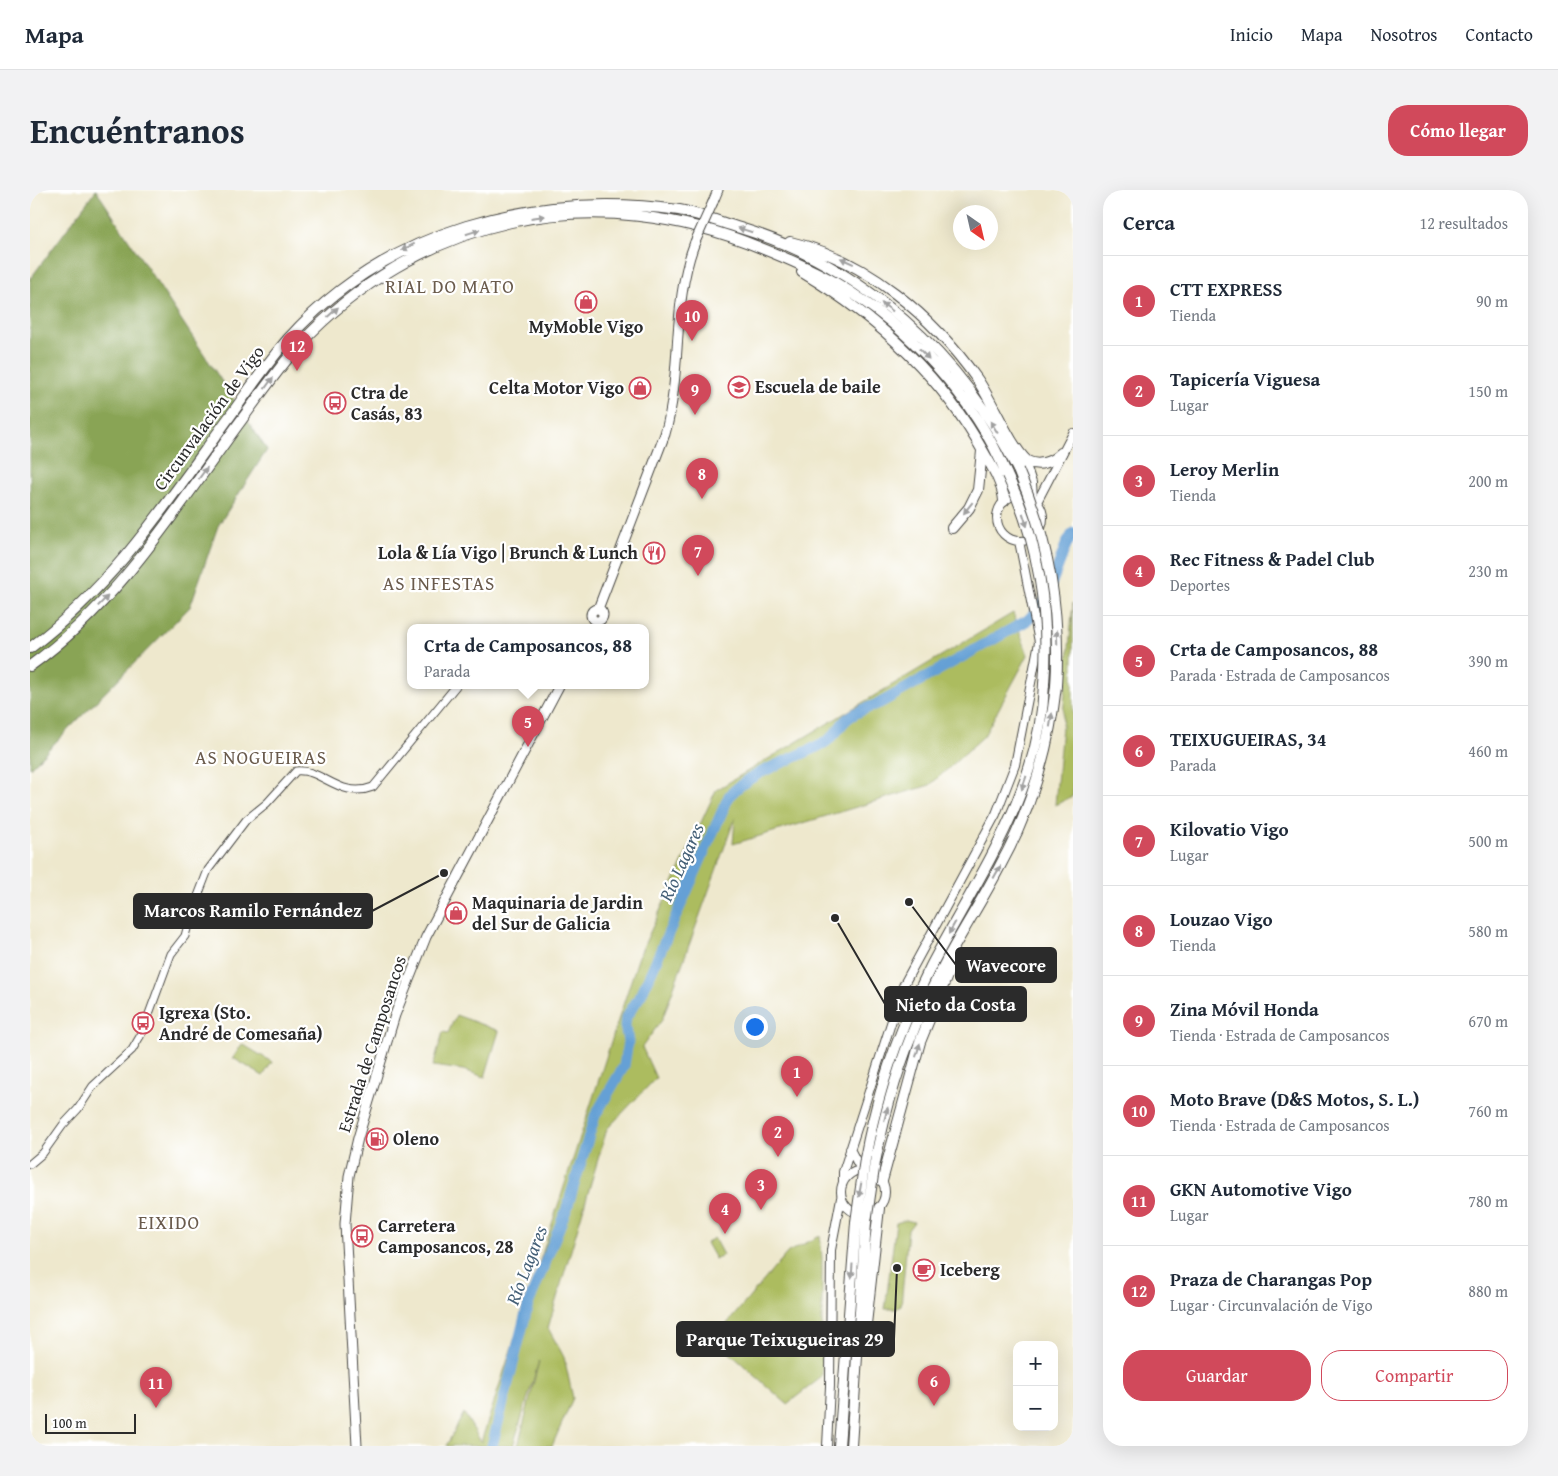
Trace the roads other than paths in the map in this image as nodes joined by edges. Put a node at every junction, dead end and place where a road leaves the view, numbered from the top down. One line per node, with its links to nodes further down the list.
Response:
1 (718, 190): 13 (main road, bridge)
2 (488, 222): 3 (highway, Circunvalación de Vigo, one-way to 2); 4 (highway, Circunvalación de Vigo, one-way to 4); 14 (highway, Circunvalación de Vigo, one-way to 14); 15 (highway, Circunvalación de Vigo, one-way to 2)
3 (771, 238): 8 (highway, one-way to 3); 18 (highway, Circunvalación de Vigo, one-way to 3, bridge)
4 (744, 241): 6 (highway); 20 (highway, Circunvalación de Vigo, one-way to 20, bridge)
5 (1073, 434): 7 (main road)
6 (982, 450): 10 (highway); 11 (highway, one-way to 11)
7 (1061, 453): 8 (highway); 9 (main road)
8 (1022, 456): 9 (highway)
9 (1034, 500): 10 (main road); 12 (main road)
10 (1004, 501): 12 (main road)
11 (952, 528)
12 (1019, 541): 19 (main road)
13 (593, 624)
14 (30, 648)
15 (30, 666)
16 (454, 689): 21 (street)
17 (557, 689): 31 (main road, Estrada de Camposancos)
18 (987, 890): 20 (highway, Circunvalación de Vigo, one-way to 18); 23 (highway, one-way to 18)
19 (850, 1149): 22 (main road); 24 (main road)
20 (870, 1160): 29 (highway, Circunvalación de Vigo, bridge)
21 (30, 1164)
22 (861, 1170): 23 (main road); 24 (main road)
23 (882, 1181): 26 (main road)
24 (843, 1182): 25 (main road)
25 (841, 1198): 27 (main road); 28 (main road)
26 (878, 1208): 27 (main road); 30 (highway)
27 (848, 1209): 28 (main road)
28 (836, 1222): 32 (main road)
29 (861, 1222): 30 (highway, Circunvalación de Vigo); 33 (highway, Circunvalación de Vigo, one-way to 33)
30 (854, 1417): 34 (highway, Circunvalación de Vigo)
31 (357, 1446)
32 (827, 1446)
33 (839, 1446)
34 (851, 1446)

